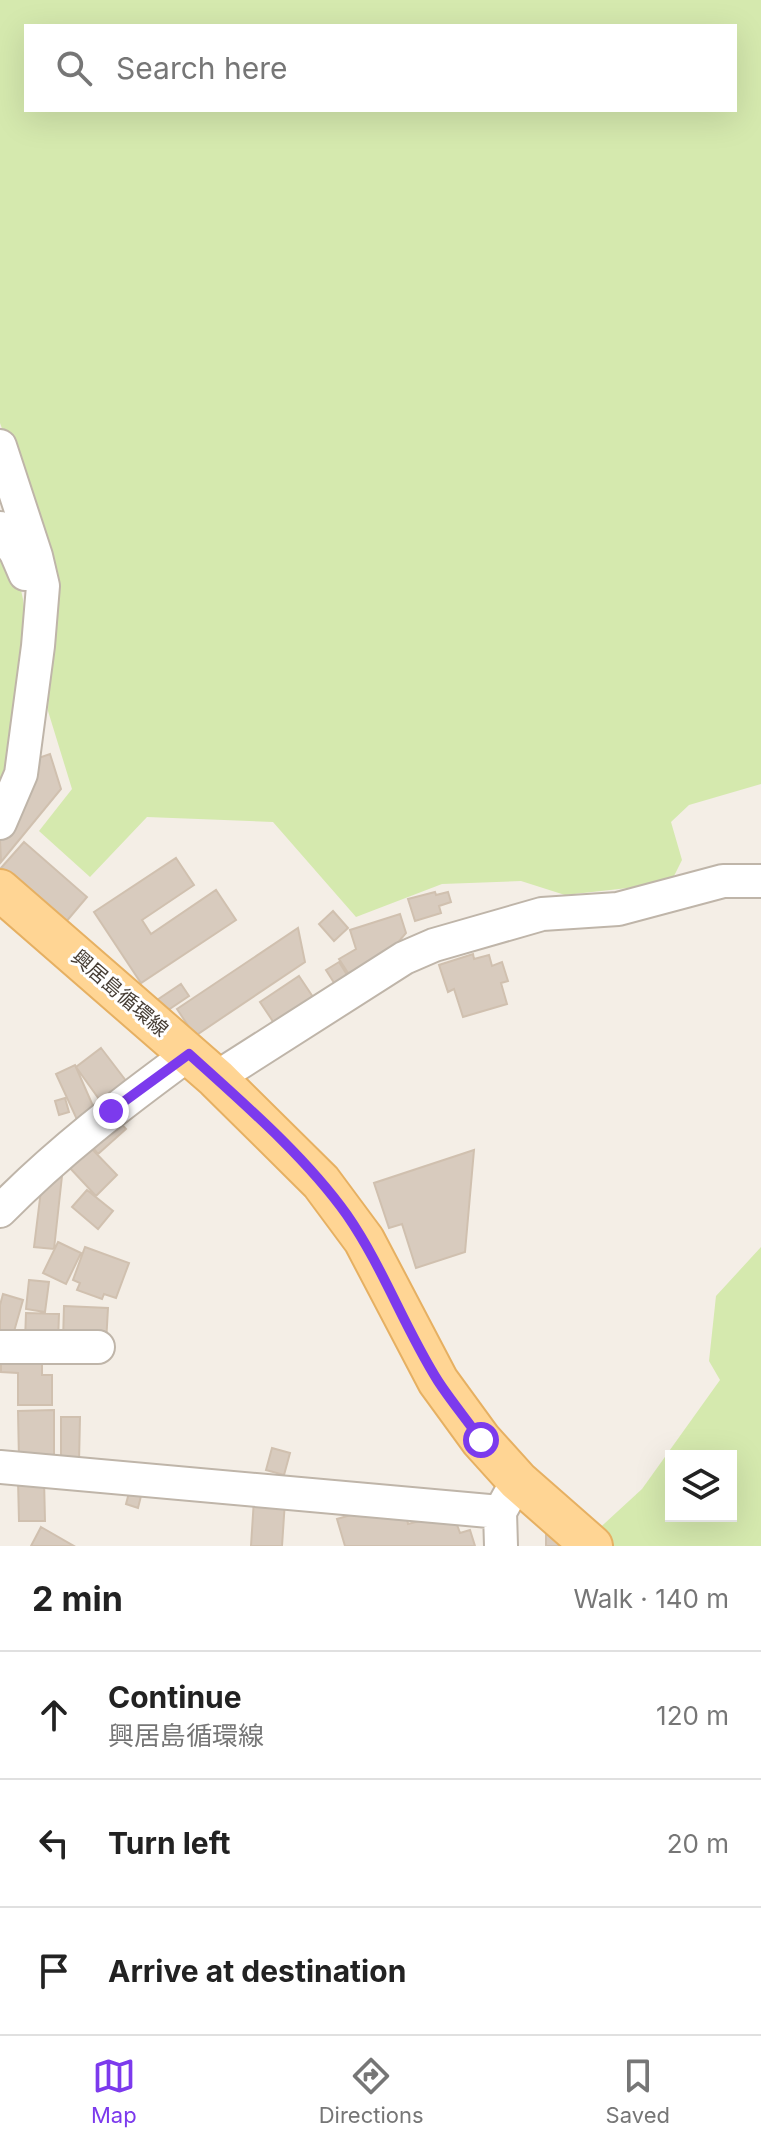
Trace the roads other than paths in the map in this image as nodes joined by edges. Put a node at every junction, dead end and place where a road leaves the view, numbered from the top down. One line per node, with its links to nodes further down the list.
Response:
1 (0, 446): 3 (street)
2 (0, 528): 3 (street)
3 (40, 624): 4 (street)
4 (0, 823)
5 (761, 881): 7 (street)
6 (0, 890): 7 (main road, 興居島循環線)
7 (202, 1066): 8 (street); 12 (main road, 興居島循環線)
8 (0, 1211)
9 (0, 1347): 10 (street)
10 (98, 1347)
11 (0, 1467): 12 (street)
12 (509, 1497): 13 (street); 14 (main road, 興居島循環線)
13 (501, 1546)
14 (592, 1546)

